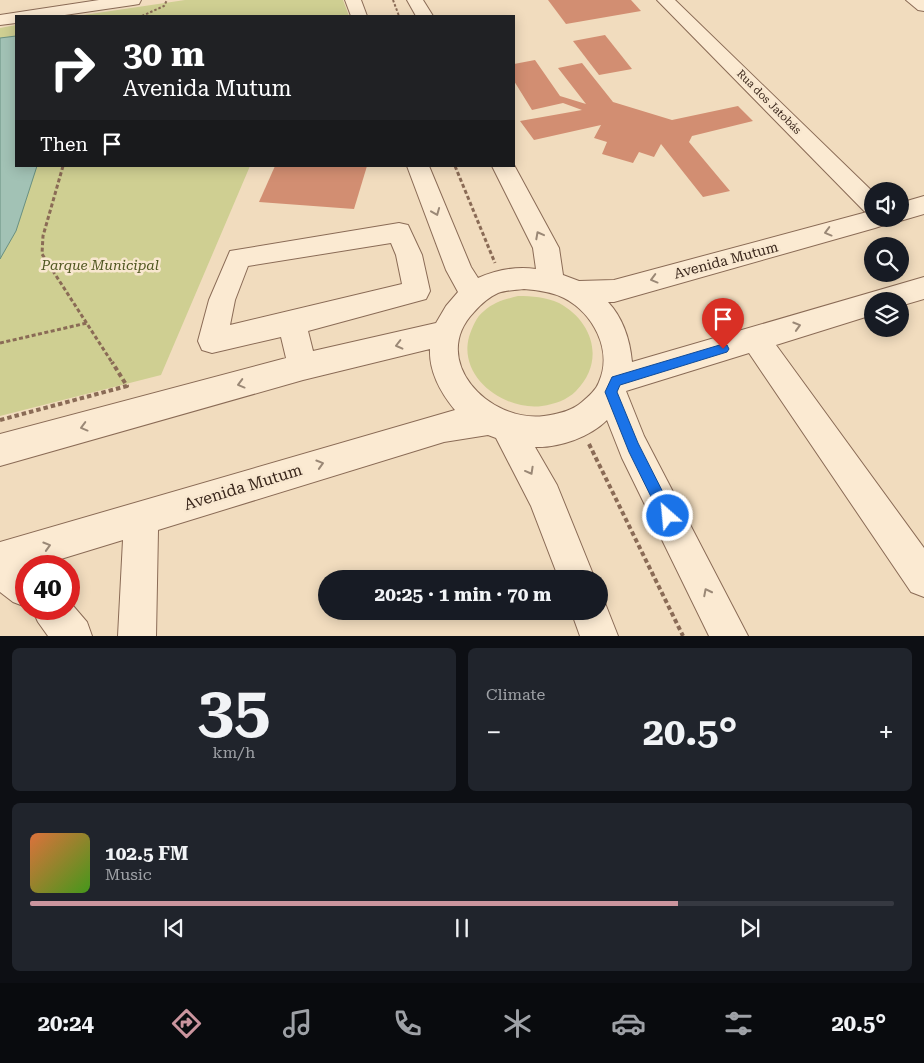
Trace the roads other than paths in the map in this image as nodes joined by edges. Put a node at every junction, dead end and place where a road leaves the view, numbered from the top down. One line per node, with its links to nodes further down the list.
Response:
1 (133, 0): 7 (street)
2 (353, 0): 8 (street)
3 (415, 0): 9 (street)
4 (665, 0): 14 (street, Rua dos Jatobás)
5 (914, 0): 6 (street)
6 (924, 6)
7 (32, 15)
8 (359, 15)
9 (423, 15)
10 (15, 18): 11 (street)
11 (0, 20)
12 (418, 167): 19 (street, one-way to 19)
13 (504, 167): 18 (street, one-way to 13)
14 (864, 197)
15 (924, 205): 16 (street)
16 (909, 209)
17 (864, 222): 18 (street, Avenida Mutum, one-way to 18)
18 (564, 287): 19 (street); 27 (street)
19 (485, 288): 24 (street)
20 (924, 288): 21 (street)
21 (909, 293)
22 (864, 306): 25 (street, one-way to 22)
23 (292, 323): 23 (street); 26 (street)
24 (446, 333): 26 (street, one-way to 26); 28 (street)
25 (756, 339): 27 (street); 34 (street)
26 (303, 367): 29 (street, one-way to 29)
27 (613, 386): 28 (street); 41 (street, one-way to 27)
28 (497, 424): 30 (street, Avenida Mutum, one-way to 28); 33 (street, one-way to 33)
29 (0, 450)
30 (141, 518): 31 (street, Avenida Mutum, one-way to 30); 39 (street)
31 (0, 560)
32 (0, 570): 35 (street)
33 (573, 570)
34 (924, 580)
35 (15, 581)
36 (60, 620): 38 (street)
37 (593, 620): 40 (street)
38 (73, 636)
39 (137, 636)
40 (599, 636)
41 (730, 636)

